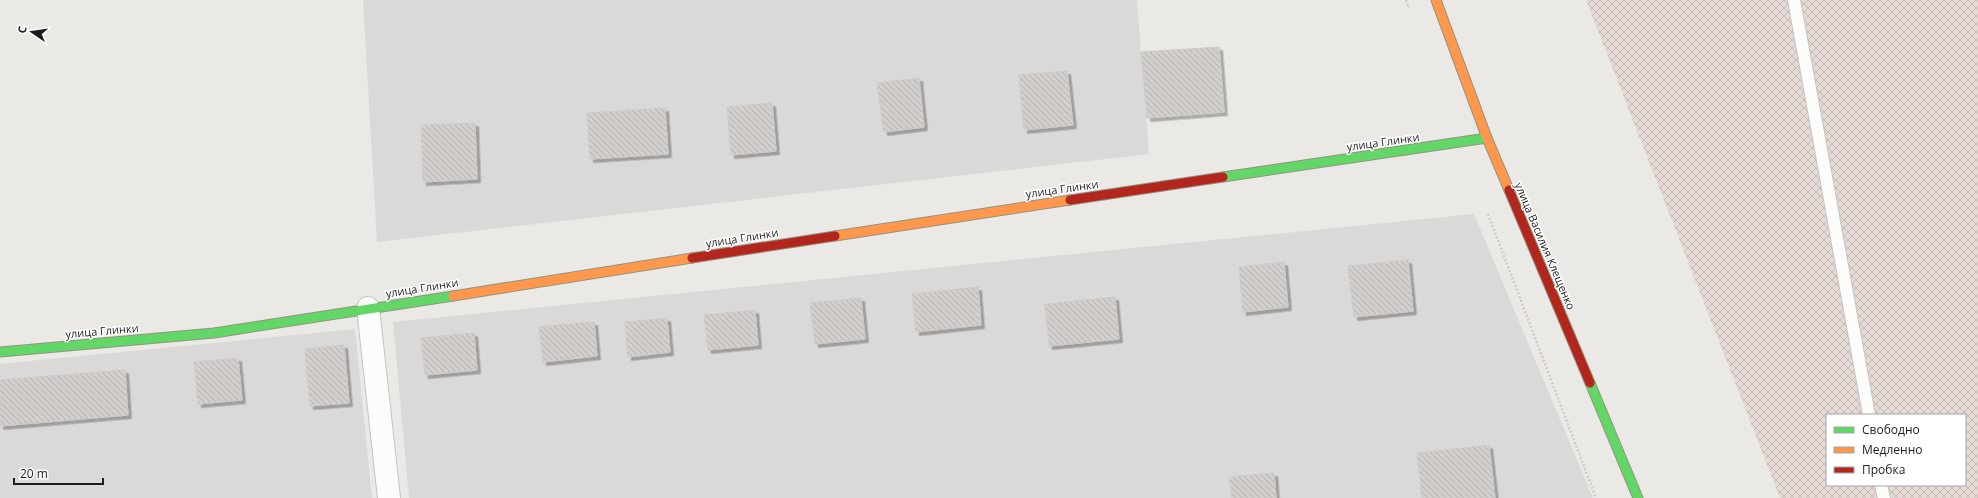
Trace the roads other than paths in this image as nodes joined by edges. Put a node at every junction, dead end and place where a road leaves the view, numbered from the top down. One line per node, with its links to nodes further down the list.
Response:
1 (1436, 0): 3 (street, улица Василия Клещенко)
2 (1794, 0): 6 (lane)
3 (1487, 138): 4 (street, улица Глинки); 9 (street, улица Василия Клещенко)
4 (368, 308): 5 (street, улица Глинки); 8 (street)
5 (0, 352)
6 (1869, 414)
7 (1881, 486): 10 (lane)
8 (389, 498)
9 (1638, 498)
10 (1884, 498)

